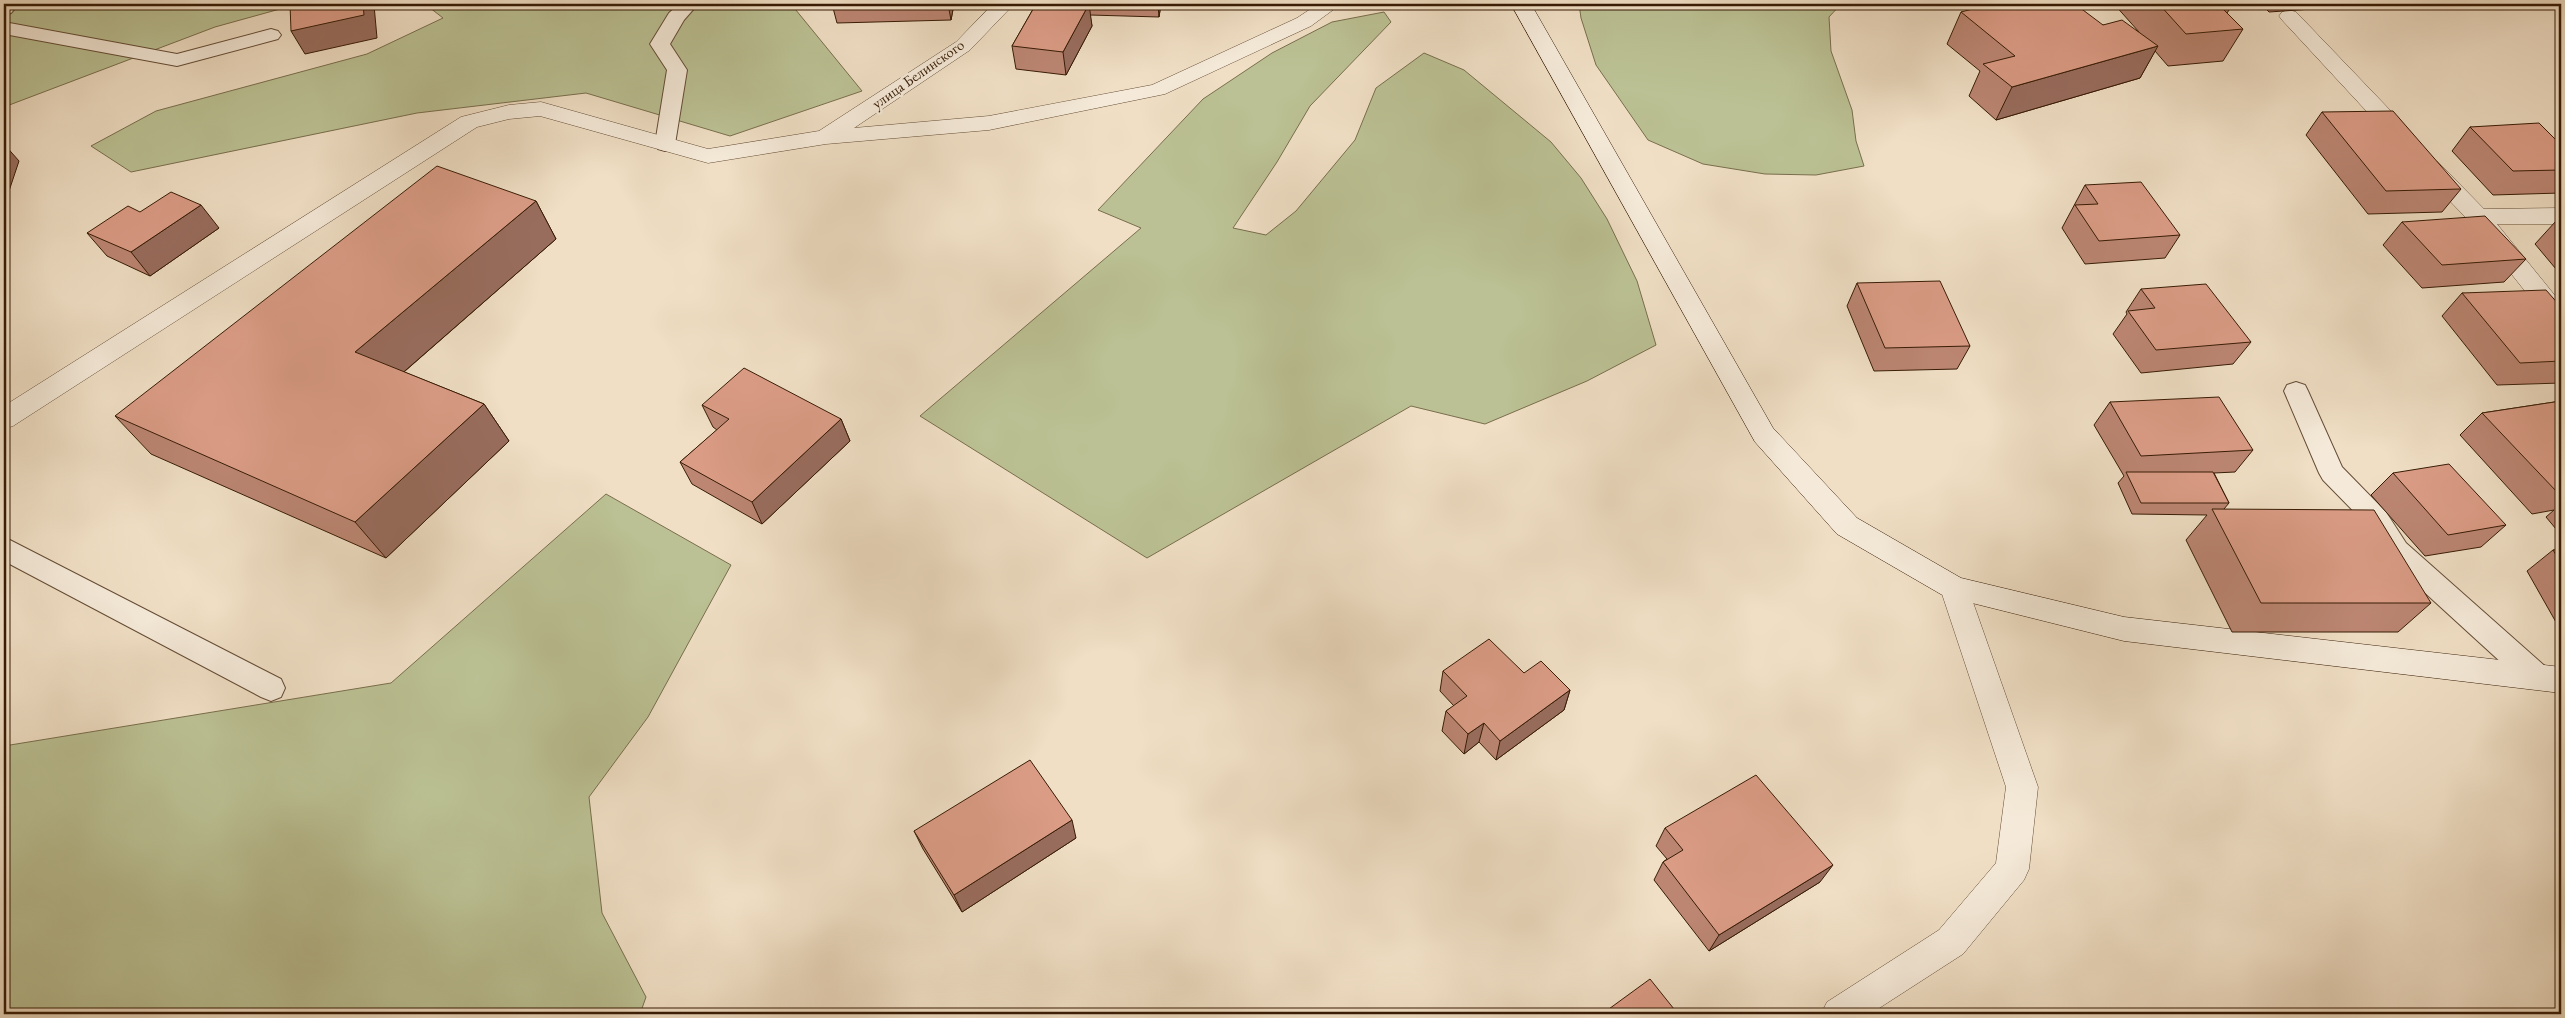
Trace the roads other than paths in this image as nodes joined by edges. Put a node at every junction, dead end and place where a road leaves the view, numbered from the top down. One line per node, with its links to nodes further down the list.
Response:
1 (10, 4): 6 (lane)
2 (689, 4): 11 (lane)
3 (1004, 4): 10 (street, улица Белинского)
4 (1331, 4): 10 (street)
5 (1521, 4): 18 (street)
6 (4, 9)
7 (2289, 16): 13 (street)
8 (4, 28): 9 (lane)
9 (271, 35)
10 (826, 137): 11 (street)
11 (665, 144): 16 (street)
12 (2561, 216): 13 (street)
13 (2478, 217): 14 (street)
14 (2561, 319)
15 (2296, 391): 19 (lane)
16 (4, 419)
17 (4, 548): 20 (lane)
18 (1954, 588): 19 (street); 21 (street)
19 (2549, 679)
20 (271, 688)
21 (1839, 1014)

